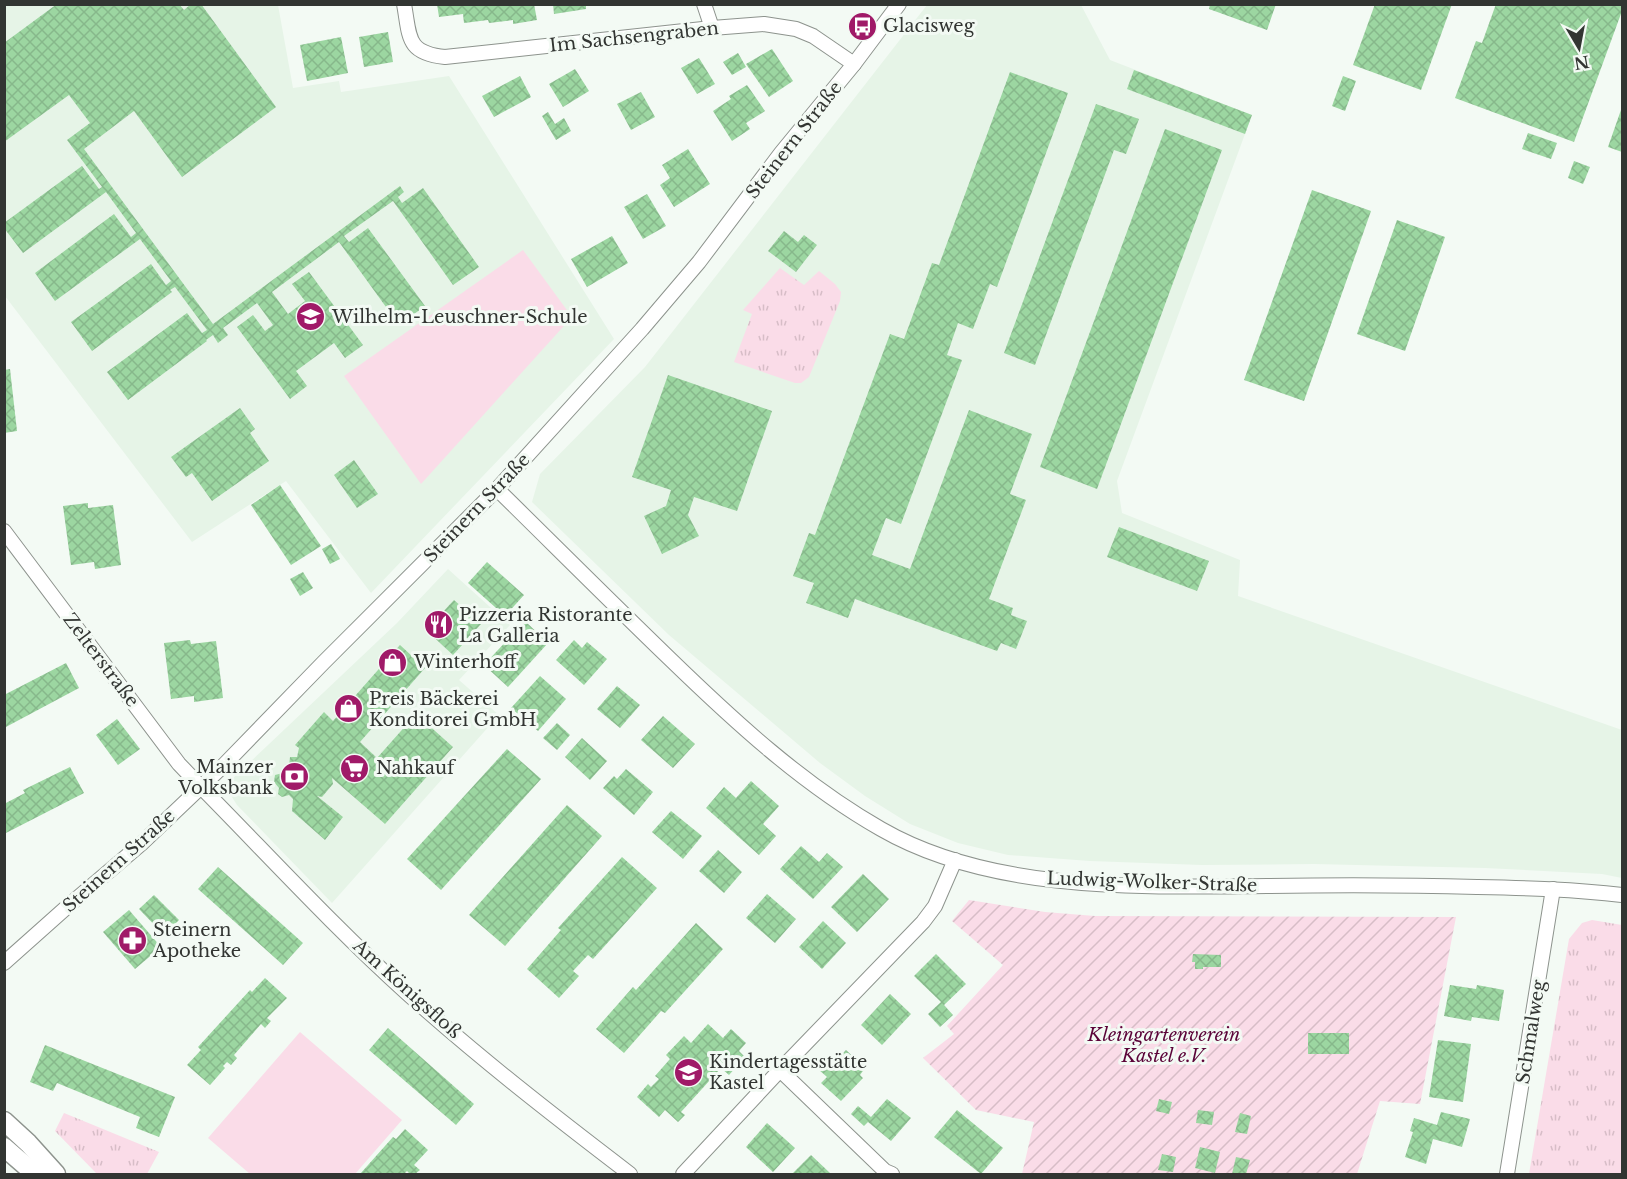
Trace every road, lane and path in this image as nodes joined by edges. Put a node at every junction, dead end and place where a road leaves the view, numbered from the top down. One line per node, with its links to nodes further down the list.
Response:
1 (404, 4): 4 (street, Im Sachsengraben)
2 (704, 4): 4 (street)
3 (899, 4): 5 (street, Steinern Straße)
4 (712, 28): 5 (street, Im Sachsengraben)
5 (854, 64): 6 (street, Steinern Straße)
6 (497, 489): 8 (street, Steinern Straße); 9 (street, Ludwig-Wolker-Straße)
7 (4, 531): 8 (street, Zelterstraße)
8 (201, 787): 12 (street, Steinern Straße); 18 (street, Am Königsfloß)
9 (955, 860): 10 (street, Ludwig-Wolker-Straße); 13 (street)
10 (1553, 889): 11 (street, Ludwig-Wolker-Straße); 21 (street, Schmalweg)
11 (1623, 895)
12 (4, 963)
13 (780, 1070): 19 (street); 20 (street)
14 (4, 1121): 17 (street)
15 (4, 1147): 16 (street)
16 (35, 1174)
17 (56, 1174)
18 (630, 1174)
19 (683, 1174)
20 (892, 1174)
21 (1507, 1174)

